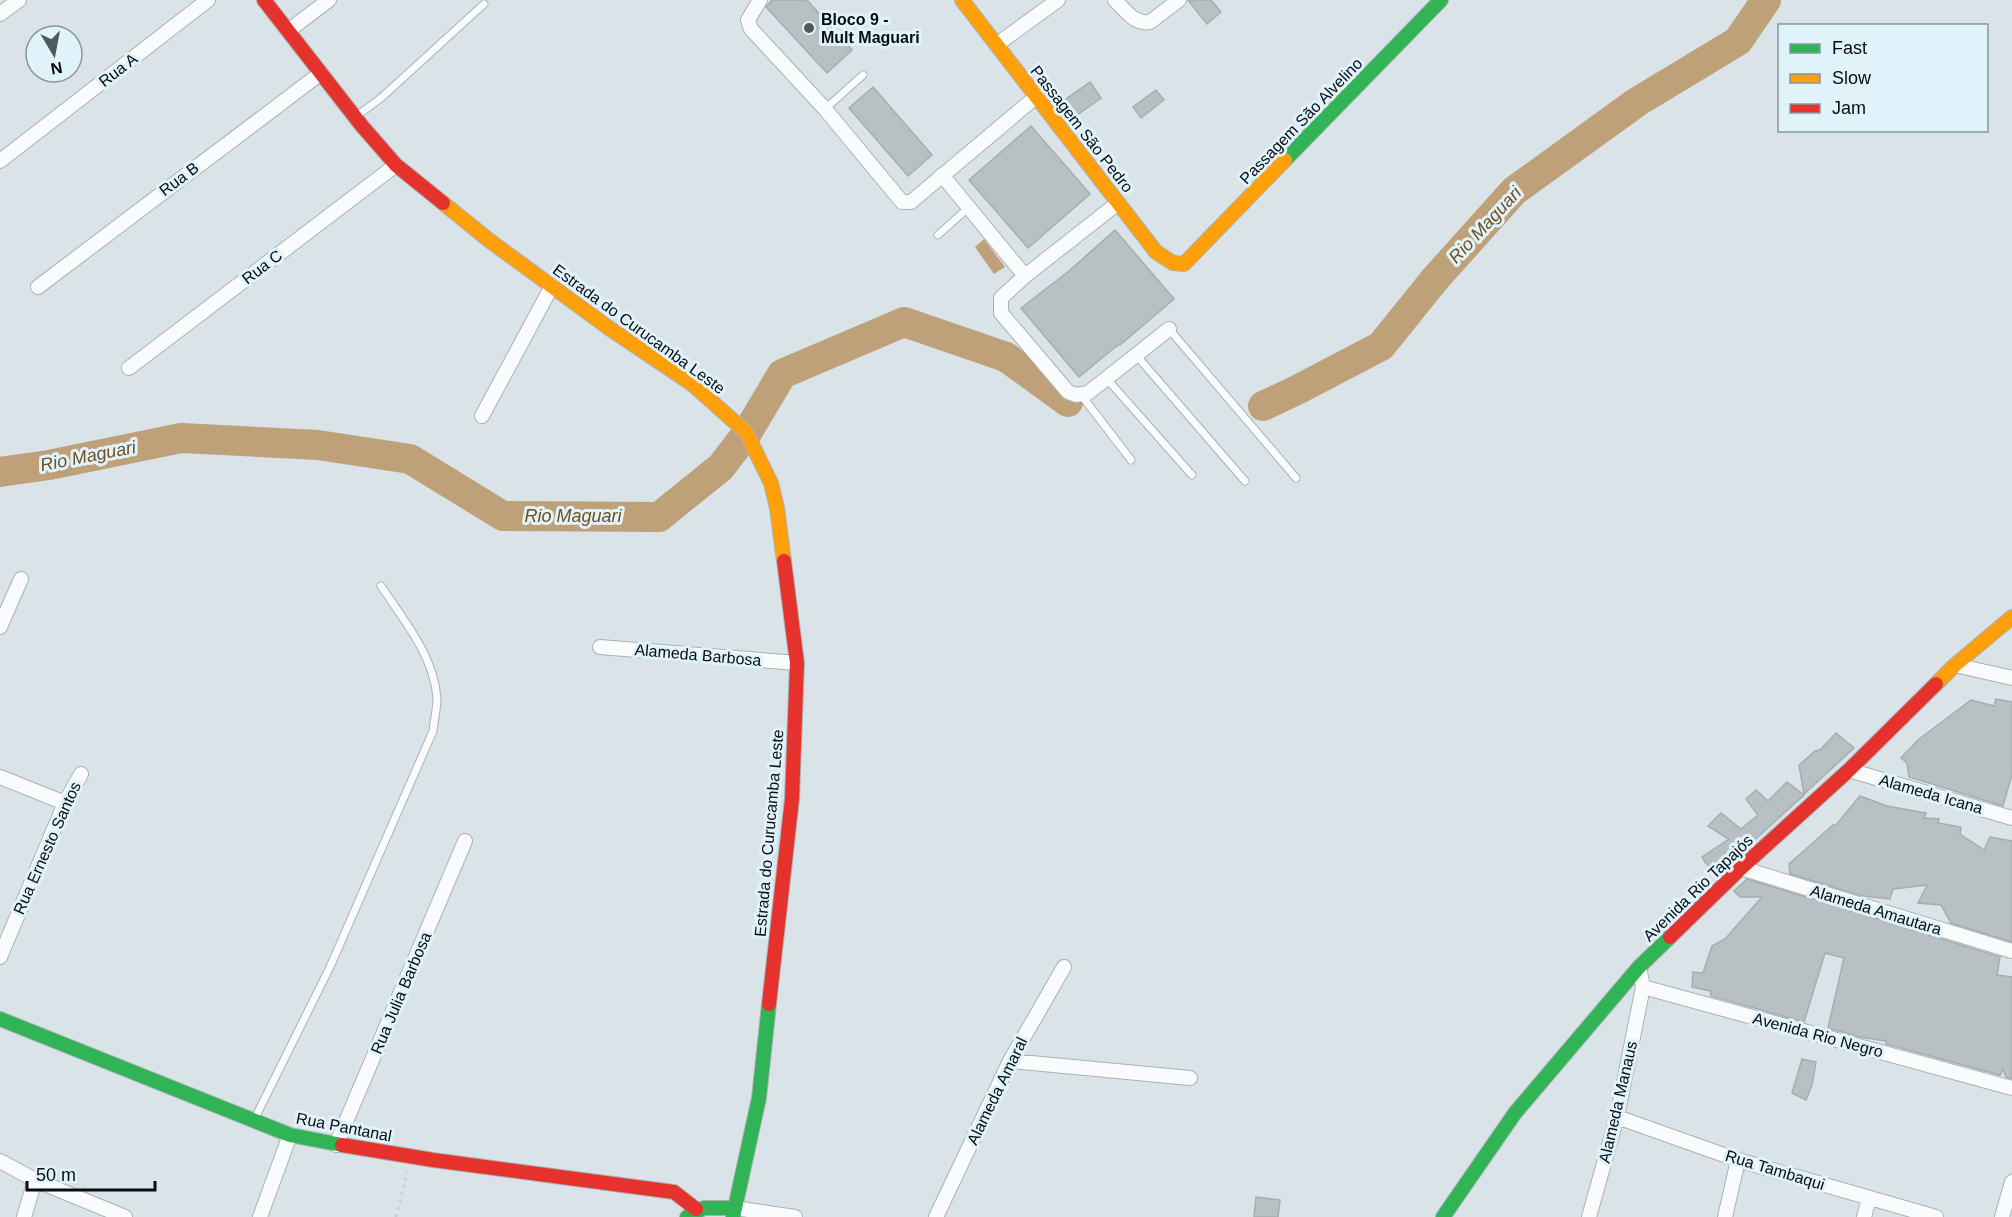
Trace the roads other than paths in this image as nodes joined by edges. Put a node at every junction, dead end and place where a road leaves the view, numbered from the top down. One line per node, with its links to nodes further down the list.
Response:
1 (19, 0): 12 (street)
2 (208, 0): 20 (street, Rua A)
3 (264, 0): 13 (street, Estrada do Curucamba Leste)
4 (329, 0): 13 (street)
5 (760, 0): 18 (street)
6 (962, 0): 14 (street, Passagem São Pedro)
7 (1058, 0): 14 (street)
8 (1115, 0): 9 (street)
9 (1179, 0)
10 (1441, 0): 26 (street, Passagem São Alvelino)
11 (484, 4): 19 (lane)
12 (0, 14)
13 (288, 31): 15 (street, Estrada do Curucamba Leste)
14 (996, 45): 17 (street, Passagem São Pedro)
15 (321, 73): 19 (street, Estrada do Curucamba Leste); 29 (street, Rua B)
16 (863, 75): 18 (lane)
17 (1037, 96): 22 (street); 23 (street, Passagem São Pedro)
18 (825, 109): 22 (street)
19 (355, 117): 21 (street, Estrada do Curucamba Leste)
20 (0, 161)
21 (396, 165): 28 (street, Estrada do Curucamba Leste); 32 (street, Rua C)
22 (942, 175): 24 (street)
23 (1118, 202): 26 (street, Passagem São Pedro); 27 (street)
24 (968, 208): 25 (lane); 27 (street)
25 (938, 235)
26 (1185, 264)
27 (1025, 276): 34 (street)
28 (552, 286): 35 (street); 45 (street, Estrada do Curucamba Leste)
29 (38, 287)
30 (1169, 329): 31 (street); 38 (lane)
31 (1136, 355): 33 (street); 39 (lane)
32 (129, 369)
33 (1107, 378): 34 (street); 37 (lane)
34 (1082, 396): 36 (lane)
35 (482, 416)
36 (1131, 460)
37 (1192, 475)
38 (1296, 478)
39 (1245, 481)
40 (21, 579): 43 (street)
41 (381, 586): 65 (lane)
42 (2012, 617): 46 (street, Avenida Rio Tapajós)
43 (0, 627)
44 (600, 647): 45 (street, Alameda Barbosa)
45 (797, 663): 74 (street, Estrada do Curucamba Leste)
46 (1955, 665): 47 (street); 48 (street, Avenida Rio Tapajós)
47 (2012, 678)
48 (1849, 770): 52 (street, Alameda Icana); 54 (street, Avenida Rio Tapajós)
49 (81, 774): 51 (street, Rua Ernesto Santos)
50 (0, 777): 51 (street)
51 (65, 803): 56 (street, Rua Ernesto Santos)
52 (2012, 818)
53 (465, 841): 67 (street, Rua Julia Barbosa)
54 (1741, 868): 55 (street, Alameda Amautara); 58 (street, Avenida Rio Tapajós)
55 (2012, 951)
56 (0, 957)
57 (1064, 967): 61 (street, Alameda Amaral)
58 (1639, 967): 59 (street); 80 (street, Avenida Rio Tapajós)
59 (1643, 987): 63 (street, Avenida Rio Negro); 64 (street, Alameda Manaus)
60 (2, 1024): 65 (street, Rua Pantanal)
61 (1010, 1061): 62 (street); 79 (street, Alameda Amaral)
62 (1190, 1078)
63 (2012, 1088)
64 (1617, 1117): 68 (street, Rua Tambaqui); 81 (street, Alameda Manaus)
65 (254, 1120): 66 (street, Rua Pantanal)
66 (290, 1135): 67 (street, Rua Pantanal); 77 (street)
67 (336, 1145): 73 (street, Rua Pantanal)
68 (1738, 1160): 72 (street, Rua Tambaqui); 82 (street)
69 (0, 1161): 70 (street)
70 (35, 1180): 75 (street); 76 (street)
71 (2012, 1182): 85 (street)
72 (1869, 1198): 83 (street); 84 (street, Rua Tambaqui)
73 (692, 1213): 74 (street)
74 (734, 1213): 78 (street)
75 (24, 1217)
76 (125, 1217)
77 (260, 1217)
78 (795, 1217)
79 (936, 1217)
80 (1443, 1217)
81 (1589, 1217)
82 (1725, 1217)
83 (1864, 1217)
84 (1936, 1217)
85 (2002, 1217)

